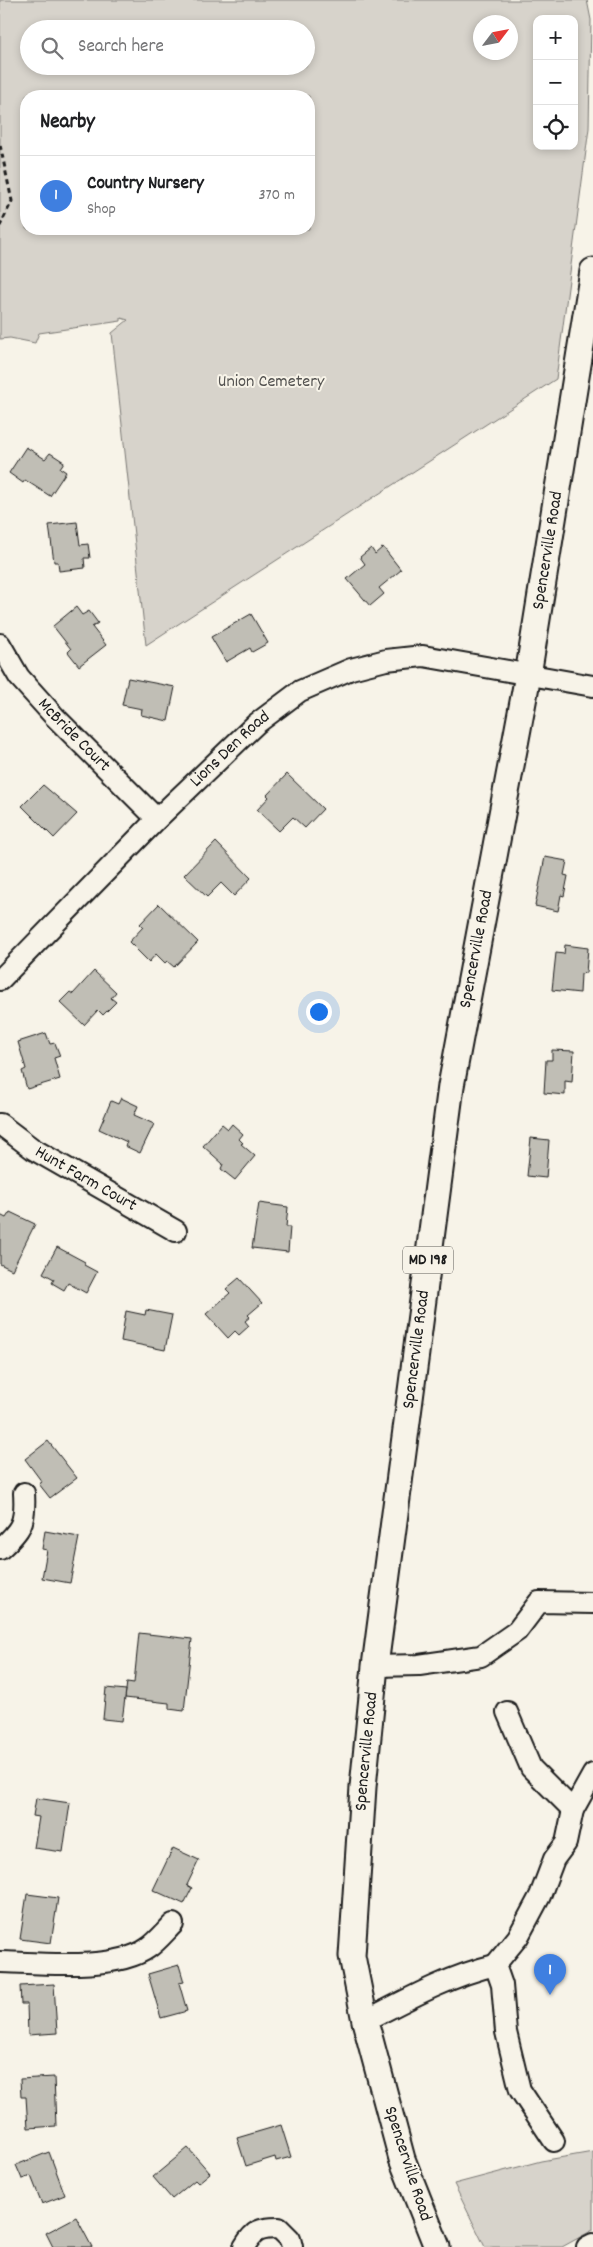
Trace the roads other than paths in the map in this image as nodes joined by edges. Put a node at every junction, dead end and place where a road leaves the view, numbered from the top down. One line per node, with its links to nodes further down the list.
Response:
1 (593, 271): 3 (main road, Spencerville Road / MD 198)
2 (0, 644): 5 (street, McBride Court)
3 (528, 675): 4 (street, Lions Den Road); 5 (street, Lions Den Road); 12 (main road, Spencerville Road / MD 198)
4 (593, 686)
5 (157, 819): 6 (street, Lions Den Road)
6 (0, 980)
7 (0, 1124): 8 (street, Hunt Farm Court)
8 (176, 1231)
9 (24, 1493): 10 (street)
10 (0, 1549)
11 (593, 1603): 12 (street)
12 (375, 1666): 19 (main road, Spencerville Road / MD 198)
13 (507, 1712): 15 (street)
14 (593, 1774): 15 (street)
15 (573, 1810): 18 (street)
16 (173, 1924): 17 (street)
17 (0, 1962)
18 (495, 1965): 19 (street); 20 (street)
19 (364, 2021): 24 (main road, Spencerville Road / MD 198)
20 (554, 2141)
21 (593, 2244): 25 (street)
22 (244, 2247): 23 (street)
23 (292, 2247)
24 (437, 2247)
25 (588, 2247)

